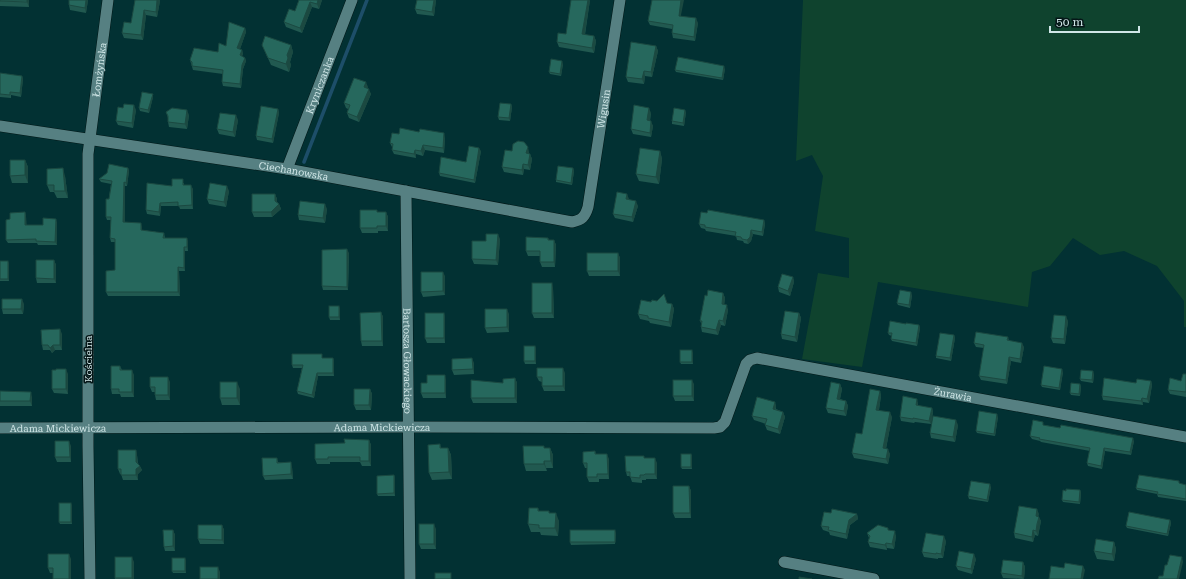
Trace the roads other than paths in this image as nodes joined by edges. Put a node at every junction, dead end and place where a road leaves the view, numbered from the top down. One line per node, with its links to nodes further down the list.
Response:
1 (108, 0): 5 (street, Łomżyńska)
2 (352, 0): 6 (street, Kryniczanka)
3 (620, 0): 8 (street, Wigusin)
4 (0, 126): 5 (street, Ciechanowska)
5 (89, 139): 6 (street, Ciechanowska); 12 (street, Kościelna)
6 (287, 169): 7 (street, Ciechanowska)
7 (406, 191): 8 (street, Ciechanowska); 10 (street, Bartosza Głowackiego)
8 (584, 218)
9 (738, 388): 10 (street, Adama Mickiewicza); 13 (street, Żurawia)
10 (408, 427): 12 (street, Adama Mickiewicza); 16 (street, Bartosza Głowackiego)
11 (0, 428): 12 (street, Adama Mickiewicza)
12 (88, 428): 15 (street, Kościelna)
13 (1186, 437)
14 (784, 562): 17 (street)
15 (90, 579)
16 (410, 579)
17 (874, 579)

